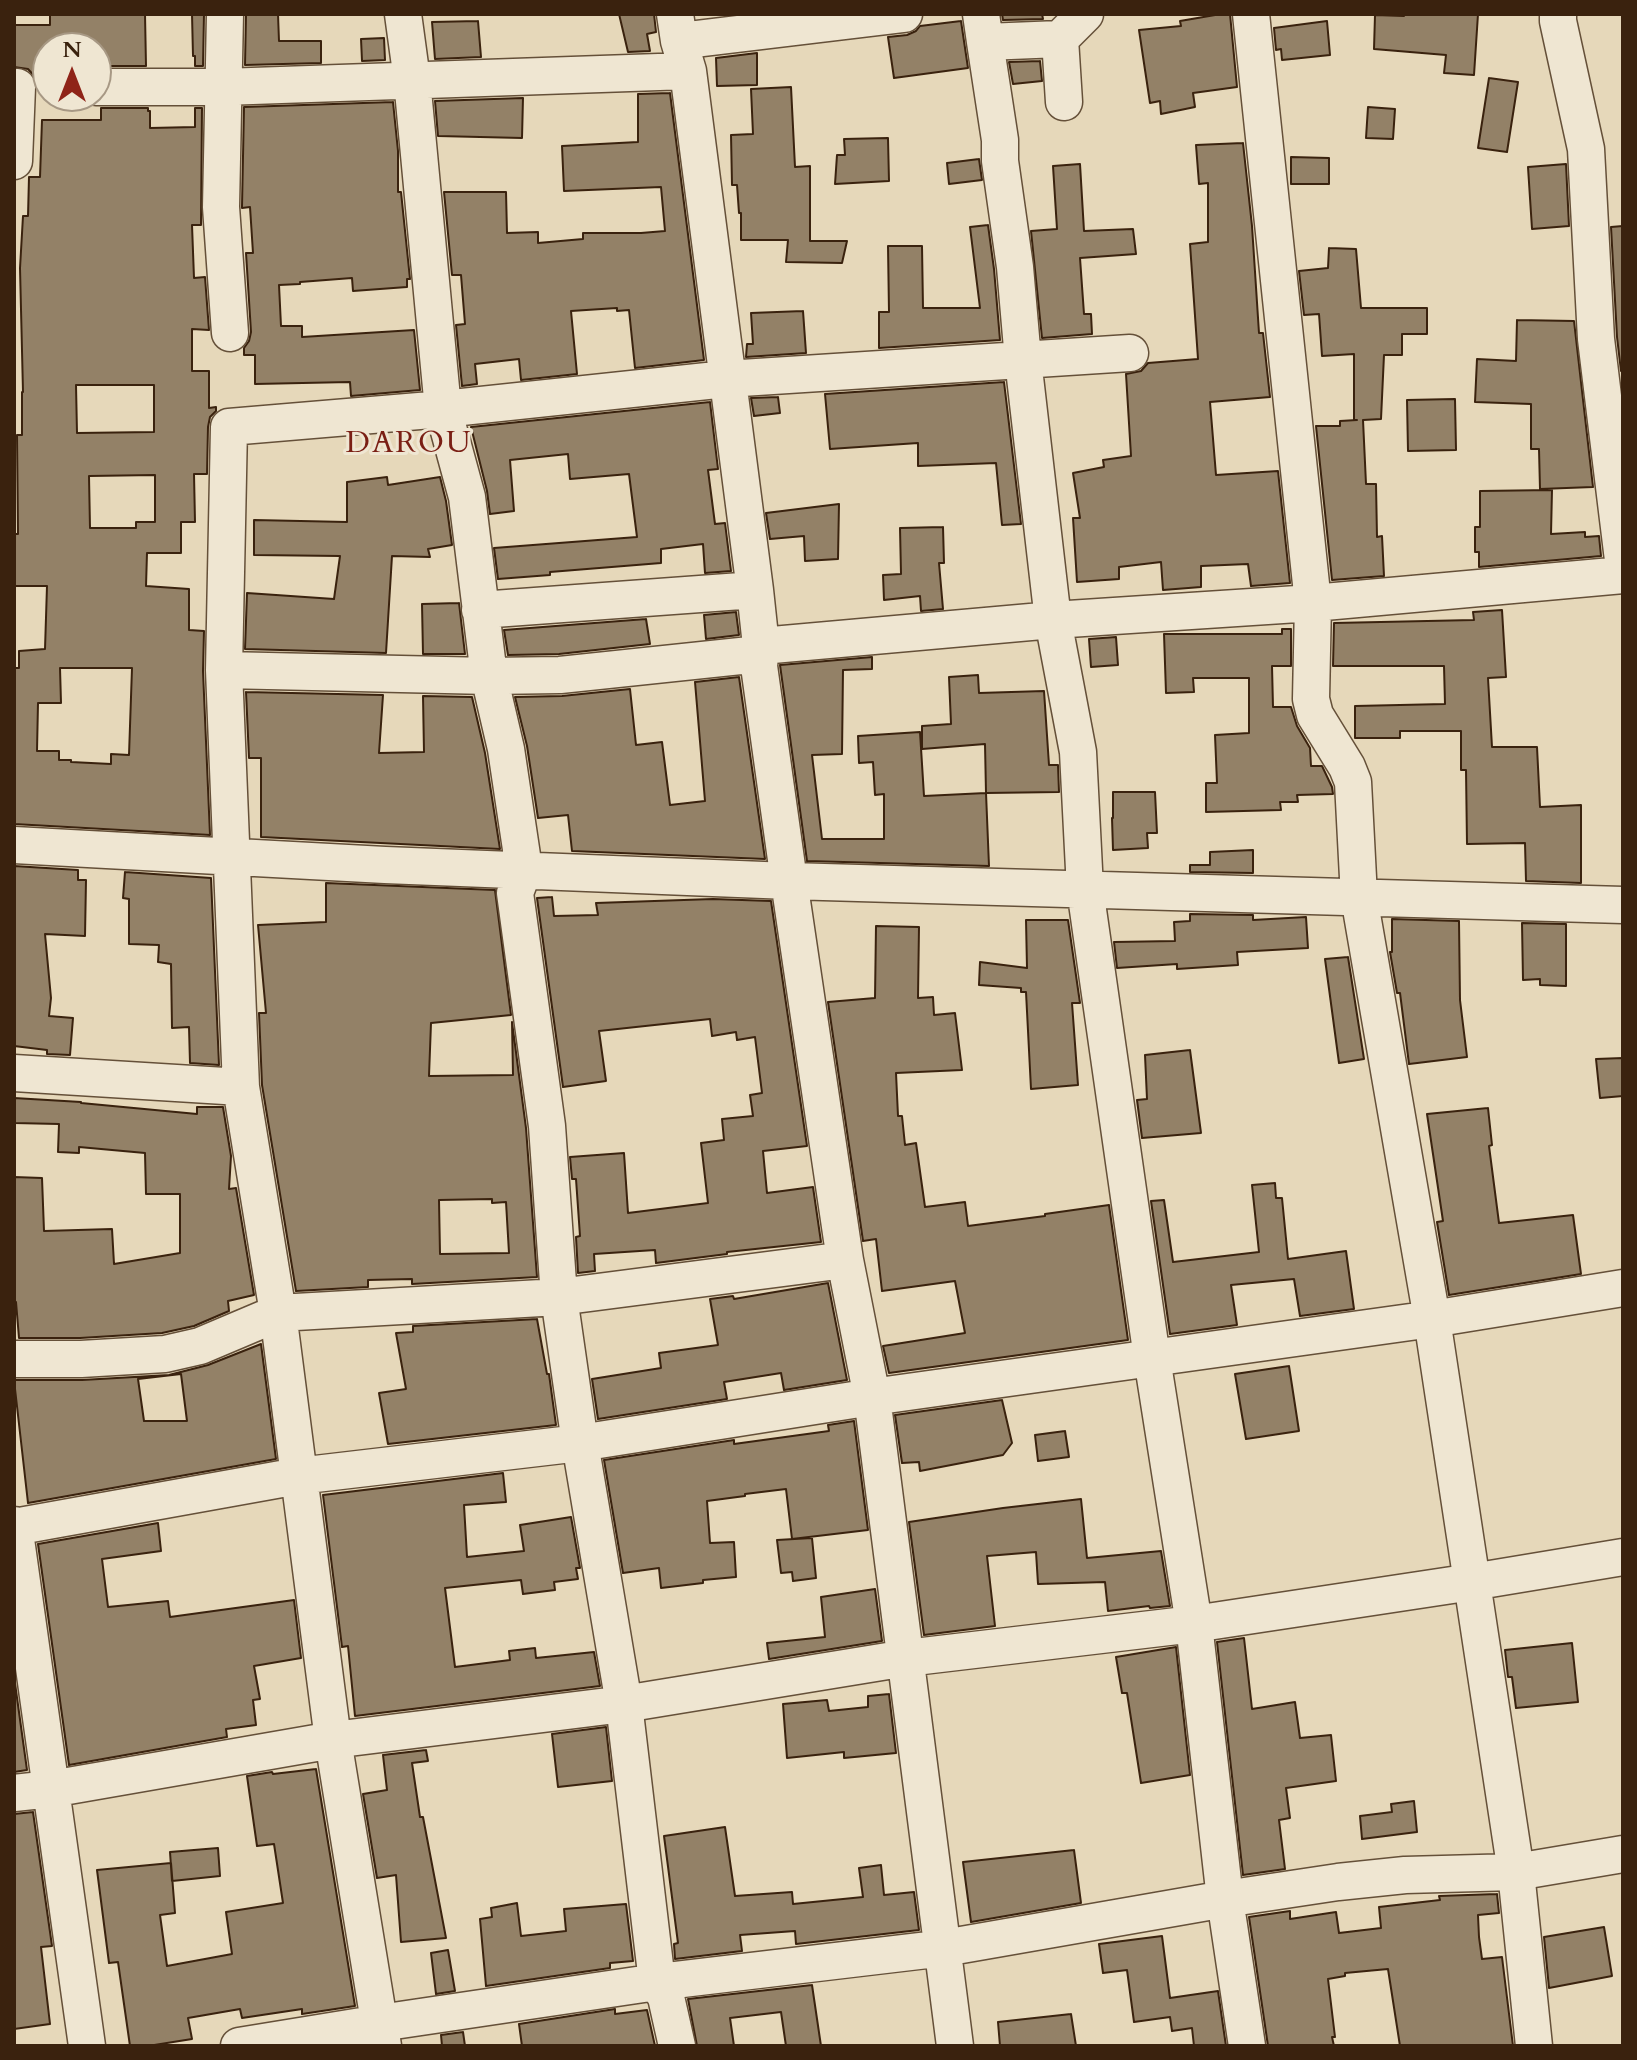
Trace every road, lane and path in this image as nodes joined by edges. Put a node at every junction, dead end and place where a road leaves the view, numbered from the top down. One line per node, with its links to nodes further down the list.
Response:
1 (225, 14): 12 (street)
2 (403, 14): 9 (street)
3 (904, 14): 8 (street)
4 (1251, 14): 23 (street)
5 (1558, 14): 20 (street)
6 (1073, 27): 7 (street); 13 (street)
7 (983, 28): 17 (street)
8 (681, 42): 9 (street); 18 (street)
9 (412, 80): 12 (street); 19 (street)
10 (26, 87): 14 (street)
11 (112, 87): 12 (street)
12 (223, 87): 15 (street)
13 (1064, 102)
14 (14, 161)
15 (230, 333)
16 (1130, 353): 17 (street)
17 (1023, 360): 18 (street); 25 (street)
18 (726, 379): 19 (street); 22 (street)
19 (443, 409): 24 (street); 27 (street)
20 (1623, 560)
21 (1623, 575): 23 (street)
22 (755, 590): 24 (street); 26 (street)
23 (1313, 603): 25 (street); 34 (street)
24 (480, 610): 28 (street)
25 (1053, 620): 26 (street); 33 (street)
26 (761, 646): 28 (street); 32 (street)
27 (224, 670): 28 (street); 30 (street)
28 (489, 676): 31 (street)
29 (14, 845): 30 (street)
30 (231, 857): 31 (street); 37 (street)
31 (524, 869): 32 (street); 40 (street)
32 (789, 881): 33 (street); 38 (street)
33 (1085, 889): 34 (street); 43 (street)
34 (1359, 897): 35 (street); 42 (street)
35 (1623, 905)
36 (14, 1073): 37 (street)
37 (241, 1087): 41 (street)
38 (845, 1260): 40 (street); 45 (street)
39 (1623, 1288): 42 (street)
40 (559, 1297): 41 (street); 46 (street)
41 (278, 1313): 44 (street); 47 (street)
42 (1432, 1319): 43 (street); 50 (street)
43 (1152, 1358): 45 (street); 51 (street)
44 (14, 1359)
45 (872, 1397): 46 (street); 52 (street)
46 (580, 1443): 47 (street); 53 (street)
47 (298, 1476): 48 (street); 54 (street)
48 (14, 1527): 55 (street)
49 (1623, 1557): 50 (street)
50 (1472, 1582): 51 (street); 58 (street)
51 (1194, 1624): 52 (street); 59 (street)
52 (906, 1658): 53 (street); 60 (street)
53 (624, 1704): 54 (street); 61 (street)
54 (333, 1740): 55 (street); 62 (street)
55 (51, 1789): 56 (street); 63 (street)
56 (14, 1793)
57 (1623, 1854): 58 (street)
58 (1516, 1872): 59 (street); 68 (street)
59 (1225, 1899): 60 (street); 67 (street)
60 (944, 1948): 61 (street); 66 (street)
61 (657, 1982): 62 (street); 65 (street)
62 (381, 2034): 64 (street)
63 (87, 2046)
64 (239, 2046)
65 (677, 2046)
66 (955, 2046)
67 (1247, 2046)
68 (1534, 2046)

